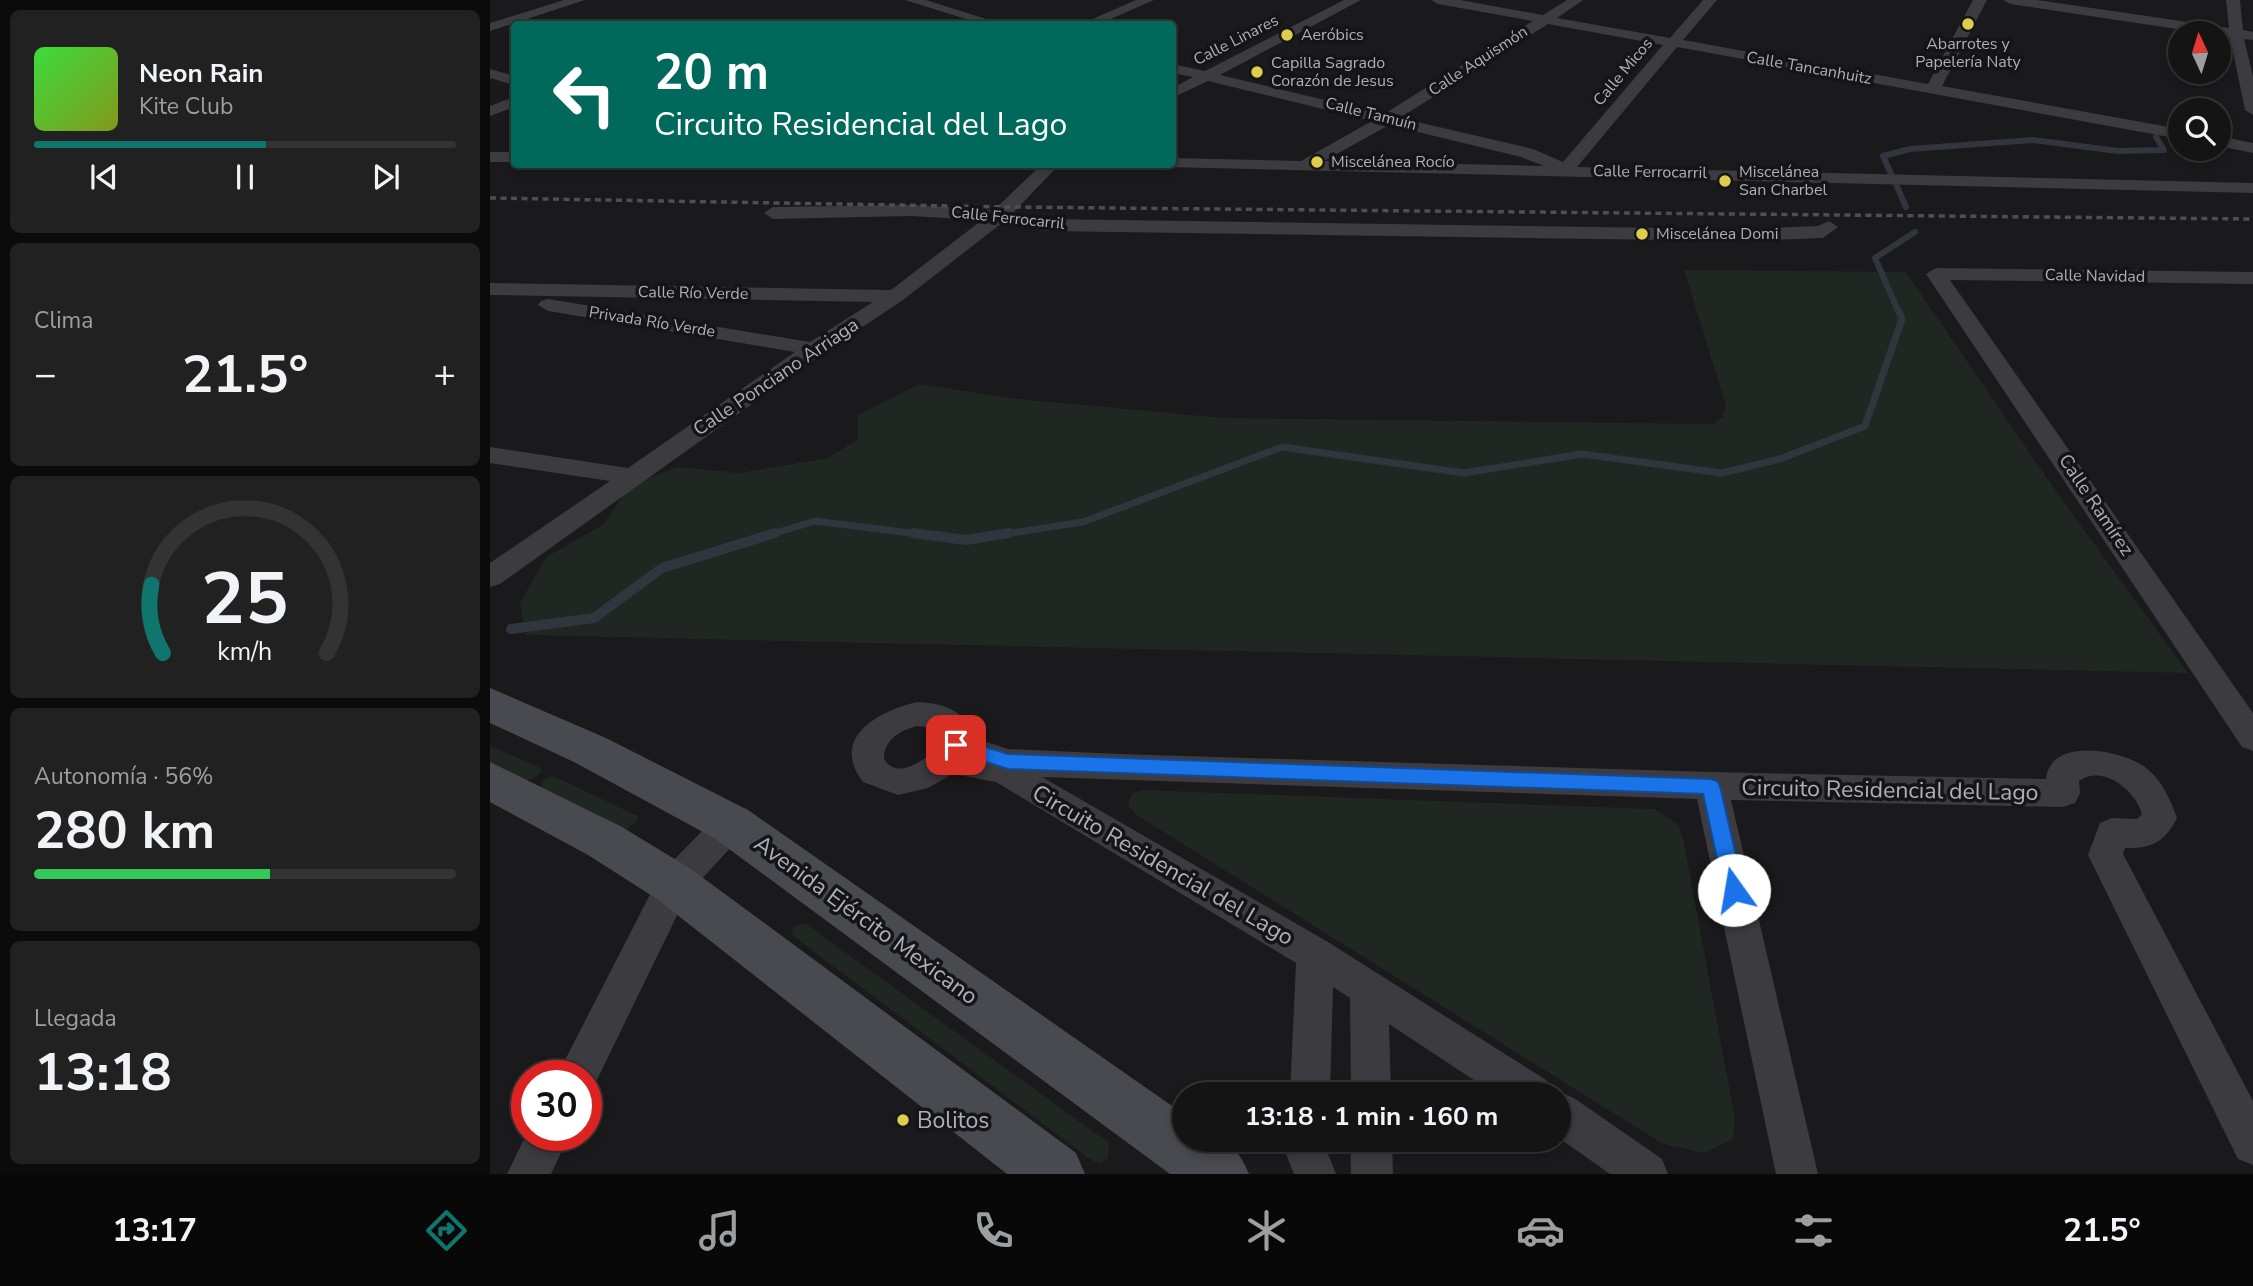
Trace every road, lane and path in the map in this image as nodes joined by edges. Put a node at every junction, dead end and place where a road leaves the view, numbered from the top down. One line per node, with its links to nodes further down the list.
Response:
1 (578, 0): 16 (street)
2 (912, 0): 12 (street)
3 (945, 0): 12 (street)
4 (1147, 0): 15 (street)
5 (1354, 0): 22 (street, Calle Linares)
6 (1438, 0): 13 (street, Calle Tancanhuitz)
7 (1576, 0): 13 (street, Calle Aquismón)
8 (1710, 0): 19 (street, Calle Micos)
9 (1980, 0): 24 (street)
10 (2010, 0): 17 (street)
11 (2233, 0): 17 (street)
12 (932, 5): 14 (street)
13 (1544, 18): 19 (street, Calle Tancanhuitz); 29 (street, Calle Aquismón)
14 (965, 21)
15 (1095, 21)
16 (490, 27)
17 (2236, 33): 18 (street); 27 (street)
18 (2253, 36)
19 (1670, 44): 24 (street, Calle Tancanhuitz); 38 (street, Calle Micos)
20 (1176, 69): 22 (street, Calle Tamuín)
21 (490, 73): 23 (street)
22 (1205, 75): 25 (street, Calle Linares); 29 (street, Calle Tamuín)
23 (511, 80)
24 (1933, 89): 30 (street, Calle Tancanhuitz)
25 (1176, 92)
26 (511, 103): 28 (street)
27 (2253, 110)
28 (490, 111)
29 (1389, 118): 36 (street, Calle Aquismón); 38 (street, Calle Tamuín)
30 (2168, 132)
31 (2231, 143): 32 (street)
32 (2253, 148)
33 (490, 157): 34 (street)
34 (511, 157)
35 (1176, 163): 36 (street, Calle Ferrocarril)
36 (1307, 164): 38 (street, Calle Ferrocarril)
37 (1048, 168): 41 (street, Calle Ponciano Arriaga)
38 (1567, 170): 39 (street, Calle Ferrocarril)
39 (2253, 188)
40 (772, 213): 41 (street, Calle Ferrocarril)
41 (1000, 214): 42 (street, Calle Ferrocarril); 48 (street, Calle Ponciano Arriaga)
42 (1829, 227)
43 (1936, 274): 44 (street, Calle Navidad); 54 (street, Calle Ramírez)
44 (2244, 278): 46 (street)
45 (490, 289): 48 (street, Calle Río Verde)
46 (2253, 293)
47 (490, 295): 49 (street, Privada Río Verde)
48 (896, 296): 49 (street, Calle Ponciano Arriaga)
49 (814, 349): 51 (street, Calle Ponciano Arriaga)
50 (490, 454): 51 (street)
51 (631, 476): 52 (street, Calle Ponciano Arriaga)
52 (490, 577)
53 (490, 704): 57 (main road, Avenida Ejército Mexicano)
54 (2253, 738)
55 (490, 780): 58 (main road)
56 (1711, 786): 59 (street, Circuito Residencial del Lago); 66 (street, Circuito Residencial del Lago); 76 (street, Circuito Residencial del Lago)
57 (732, 824): 58 (street); 72 (main road, Avenida Ejército Mexicano)
58 (674, 884): 61 (street); 71 (main road)
59 (1315, 954): 60 (street, Circuito Residencial del Lago); 62 (street)
60 (1369, 989): 63 (street); 64 (street, Circuito Residencial del Lago)
61 (586, 1060)
62 (1310, 1082)
63 (1371, 1082)
64 (1513, 1082)
65 (1571, 1121): 75 (street)
66 (2253, 1144)
67 (540, 1151): 70 (street)
68 (1307, 1152): 73 (street)
69 (1371, 1152): 74 (street)
70 (528, 1174)
71 (1055, 1174)
72 (1219, 1174)
73 (1315, 1174)
74 (1372, 1174)
75 (1647, 1174)
76 (1797, 1174)

